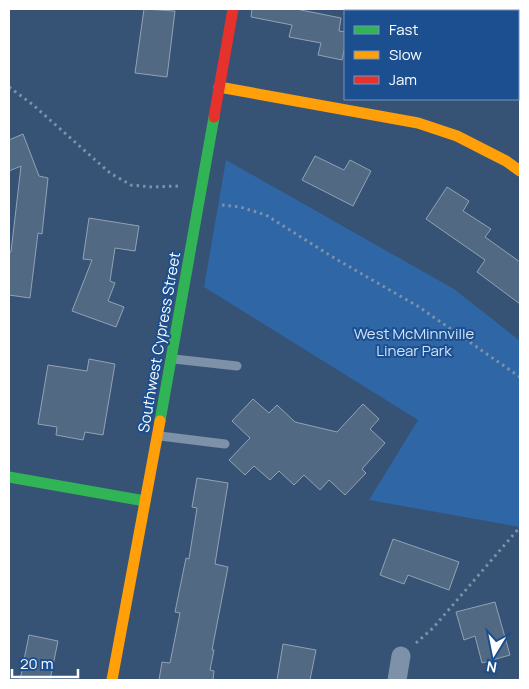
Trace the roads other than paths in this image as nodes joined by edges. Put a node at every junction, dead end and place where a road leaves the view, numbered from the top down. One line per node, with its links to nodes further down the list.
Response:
1 (233, 9): 2 (main road, Southwest Cypress Street)
2 (219, 86): 3 (main road); 4 (main road, Southwest Cypress Street)
3 (520, 171)
4 (171, 359): 5 (lane); 6 (main road, Southwest Cypress Street)
5 (236, 366)
6 (157, 436): 7 (lane); 9 (main road, Southwest Cypress Street)
7 (225, 444)
8 (9, 477): 9 (main road)
9 (146, 501): 11 (main road, Southwest Cypress Street)
10 (401, 656): 12 (street)
11 (112, 680)
12 (397, 680)

